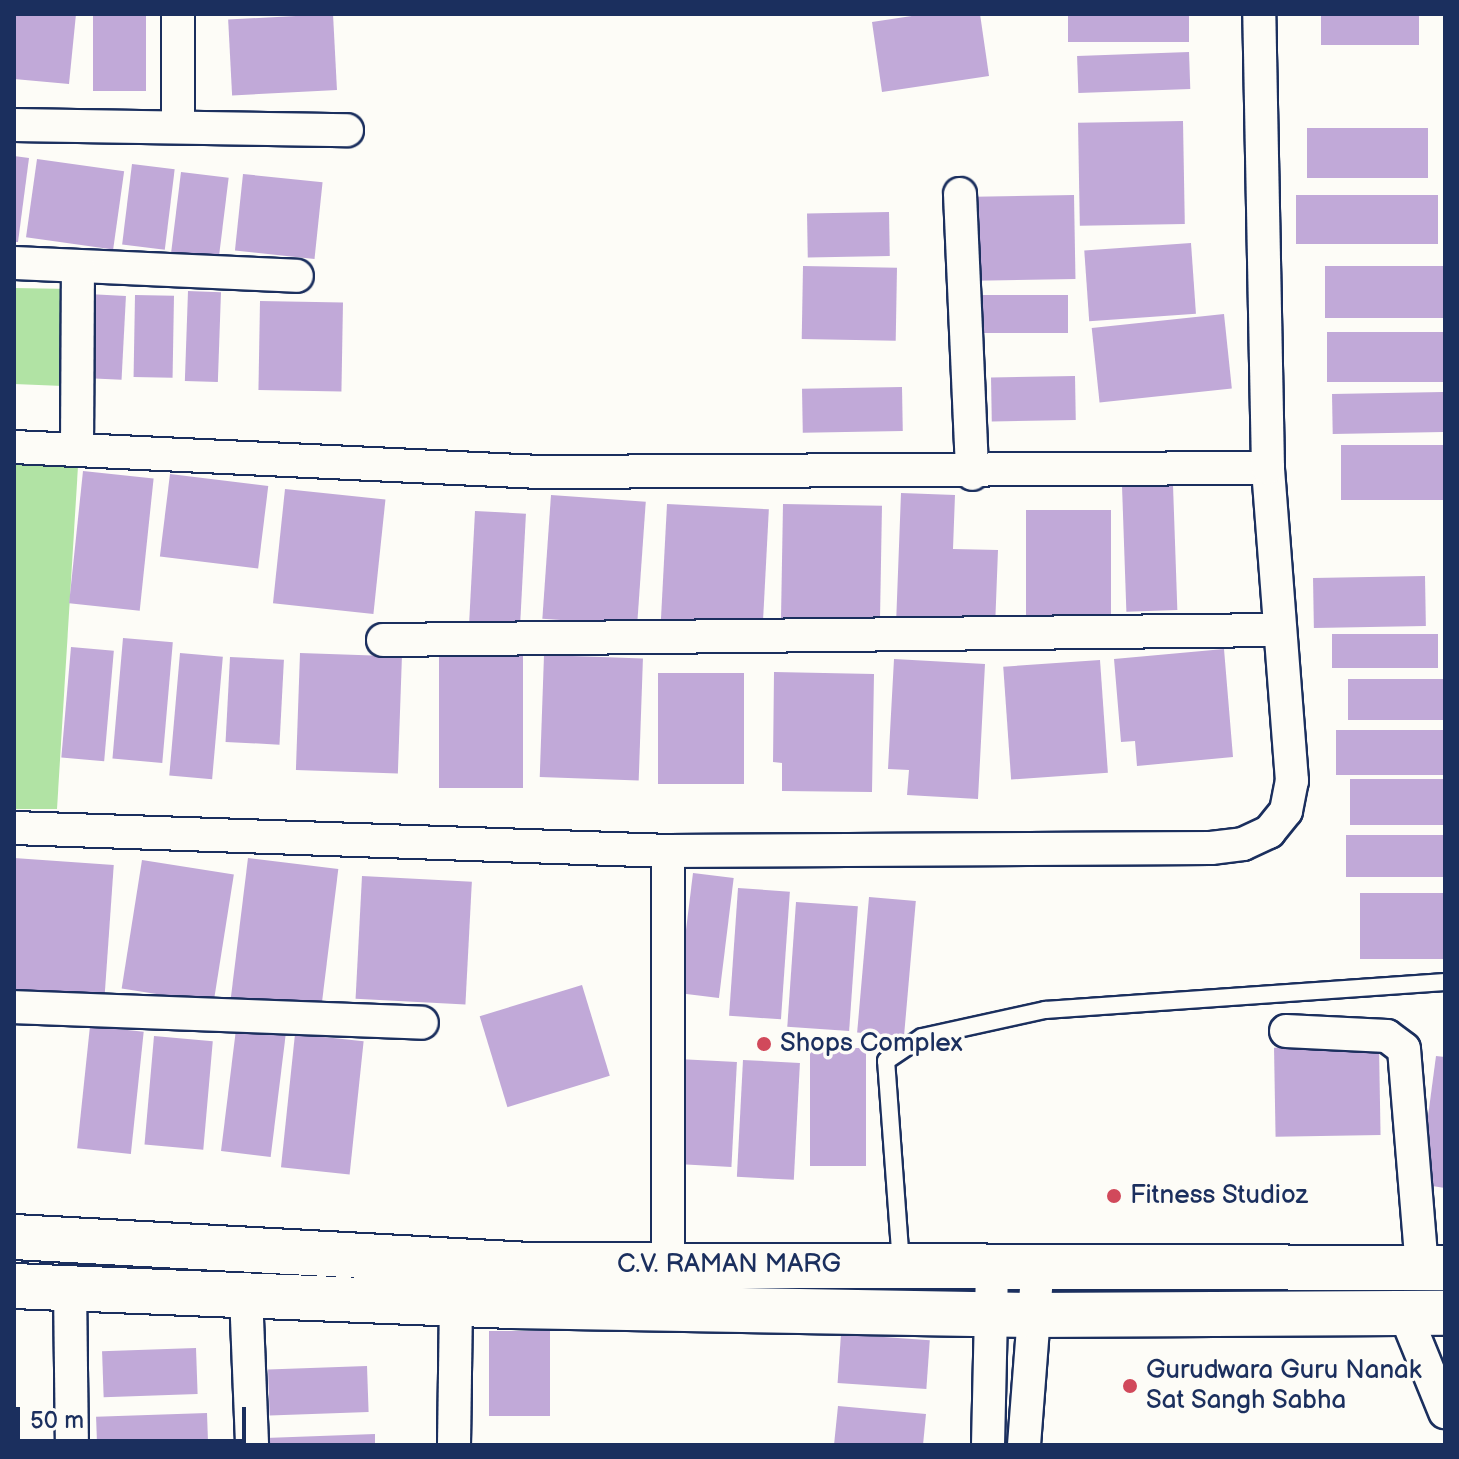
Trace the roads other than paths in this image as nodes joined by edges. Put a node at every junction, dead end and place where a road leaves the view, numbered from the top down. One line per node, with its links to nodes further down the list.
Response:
1 (178, 14): 4 (street)
2 (1259, 14): 12 (street)
3 (14, 125): 4 (street)
4 (178, 125): 5 (street)
5 (347, 130)
6 (960, 194): 13 (street)
7 (14, 263): 8 (street)
8 (78, 266): 9 (street); 11 (street)
9 (297, 276)
10 (14, 447): 11 (street)
11 (77, 450): 13 (street)
12 (1268, 468): 13 (street); 14 (street)
13 (972, 474)
14 (1278, 630): 15 (street); 17 (street)
15 (383, 640)
16 (14, 828): 17 (street)
17 (668, 851): 24 (street)
18 (1445, 982): 25 (lane)
19 (14, 1007): 20 (street)
20 (422, 1023)
21 (1286, 1031): 27 (street)
22 (14, 1237): 24 (main road, C.V. RAMAN MARG)
23 (1038, 1262): 26 (main road, C.V. RAMAN MARG); 27 (main road, C.V. RAMAN MARG); 32 (street)
24 (668, 1265): 25 (main road, C.V. RAMAN MARG)
25 (901, 1265): 26 (main road, C.V. RAMAN MARG)
26 (992, 1265): 32 (street)
27 (1433, 1268)
28 (14, 1286): 29 (main road, C.V. RAMAN MARG)
29 (70, 1287): 30 (main road, C.V. RAMAN MARG); 35 (street)
30 (246, 1294): 31 (main road, C.V. RAMAN MARG); 36 (street)
31 (456, 1302): 32 (main road, C.V. RAMAN MARG); 37 (street)
32 (1011, 1314): 33 (main road, C.V. RAMAN MARG); 38 (street); 39 (street)
33 (1425, 1314): 34 (street)
34 (1445, 1412)
35 (72, 1445)
36 (252, 1445)
37 (454, 1445)
38 (988, 1445)
39 (1024, 1445)

